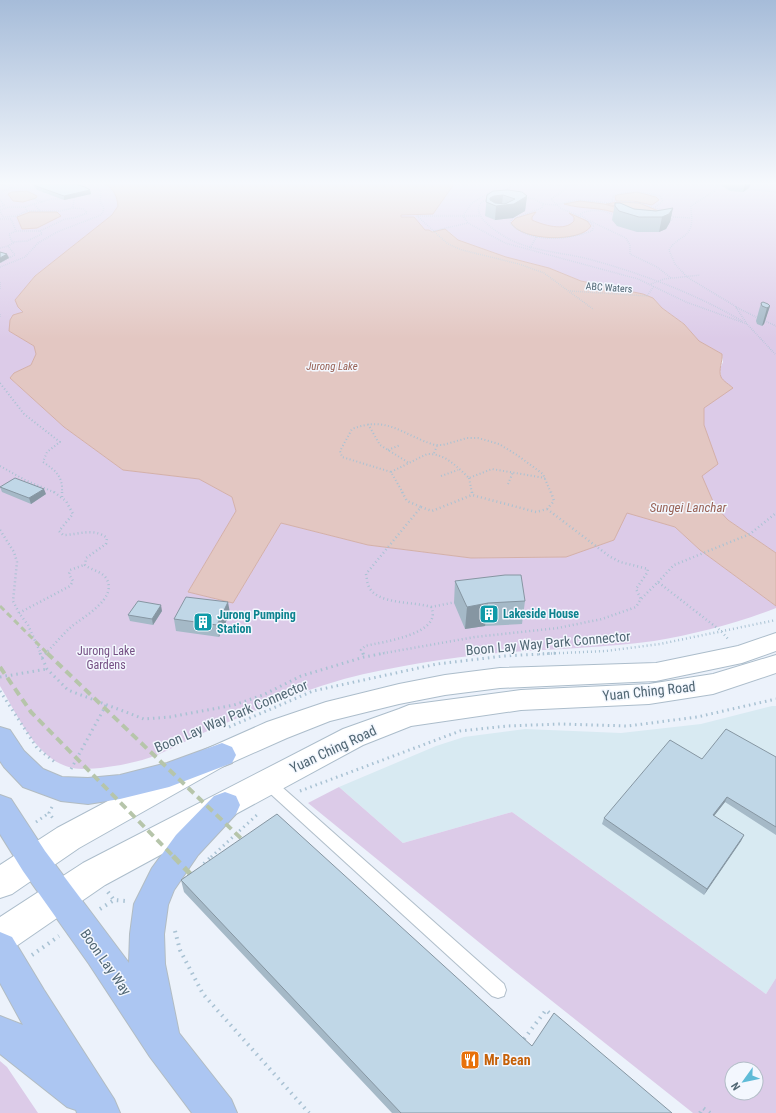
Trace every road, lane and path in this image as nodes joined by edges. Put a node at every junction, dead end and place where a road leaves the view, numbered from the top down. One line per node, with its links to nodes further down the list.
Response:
1 (9, 236): 11 (path)
2 (38, 236): 11 (path)
3 (49, 236): 19 (path)
4 (439, 236): 28 (path, ABC Waters)
5 (492, 236): 15 (path)
6 (503, 236): 13 (path)
7 (537, 236): 8 (path); 13 (path)
8 (572, 236)
9 (622, 236): 22 (path)
10 (681, 236): 21 (path)
11 (15, 242): 12 (path)
12 (8, 246): 14 (path); 17 (path)
13 (530, 246): 15 (path); 24 (path)
14 (0, 248)
15 (528, 250): 25 (path)
16 (0, 255): 17 (path)
17 (11, 257): 18 (path)
18 (0, 263)
19 (0, 267)
20 (700, 275): 21 (path)
21 (686, 277): 22 (path); 29 (path)
22 (671, 278): 24 (path)
23 (0, 282): 27 (path)
24 (658, 282): 25 (path); 33 (path)
25 (651, 284): 26 (path)
26 (654, 286): 28 (path, ABC Waters); 33 (path)
27 (0, 290)
28 (570, 291): 30 (path, ABC Waters)
29 (735, 306): 33 (path); 34 (path)
30 (593, 309)
31 (0, 314): 32 (path)
32 (0, 318)
33 (747, 324): 35 (path)
34 (776, 326)
35 (776, 355)
36 (0, 382): 52 (path)
37 (368, 424): 39 (path); 40 (path); 45 (path)
38 (400, 444): 40 (path)
39 (437, 446): 41 (path); 49 (path)
40 (387, 450): 42 (path)
41 (434, 453): 42 (path); 44 (path)
42 (409, 463): 45 (path)
43 (0, 466): 52 (path)
44 (458, 470): 47 (path); 48 (path)
45 (391, 472): 53 (path)
46 (513, 472): 48 (path); 49 (path); 50 (path)
47 (441, 476)
48 (469, 478): 51 (path)
49 (546, 478): 54 (path)
50 (508, 484)
51 (472, 495): 53 (path); 54 (path)
52 (62, 498): 57 (path)
53 (421, 507): 61 (path)
54 (547, 509): 59 (path)
55 (776, 513): 58 (path)
56 (0, 530): 62 (path)
57 (85, 565): 62 (path); 67 (path)
58 (658, 582): 59 (path); 64 (path)
59 (641, 599): 66 (path)
60 (463, 600): 61 (path)
61 (431, 607): 66 (path)
62 (19, 613): 67 (path)
63 (776, 620): 64 (path, Boon Lay Way Park Connector)
64 (721, 631): 75 (path, Boon Lay Way Park Connector)
65 (776, 642): 75 (street, Yuan Ching Road)
66 (364, 656): 73 (path)
67 (42, 658): 69 (path)
68 (776, 664): 81 (street, Yuan Ching Road)
69 (47, 669): 70 (path); 73 (path)
70 (0, 677)
71 (0, 691): 76 (path)
72 (776, 699): 80 (path)
73 (106, 704): 78 (path)
74 (0, 738): 75 (main road)
75 (222, 742): 84 (street, Yuan Ching Road)
76 (58, 764)
77 (64, 768): 78 (path)
78 (70, 771): 79 (path)
79 (76, 772)
80 (295, 793)
81 (265, 795): 82 (street, Yuan Ching Road); 85 (path); 91 (lane)
82 (225, 805): 87 (street, Yuan Ching Road); 96 (main road)
83 (0, 808): 84 (main road, Boon Lay Way)
84 (34, 861): 86 (street, Yuan Ching Road); 87 (main road, Boon Lay Way)
85 (202, 867)
86 (0, 883)
87 (60, 897): 89 (street, Yuan Ching Road); 96 (main road, Boon Lay Way)
88 (174, 929): 100 (path)
89 (0, 937)
90 (0, 949): 98 (main road)
91 (498, 990)
92 (558, 1020): 95 (path)
93 (518, 1034): 95 (path)
94 (0, 1035): 98 (main road)
95 (524, 1039): 97 (path)
96 (163, 1044): 99 (main road, Boon Lay Way)
97 (529, 1044)
98 (96, 1107)
99 (216, 1113)
100 (309, 1113)
101 (700, 1113): 102 (path)
102 (710, 1113)

